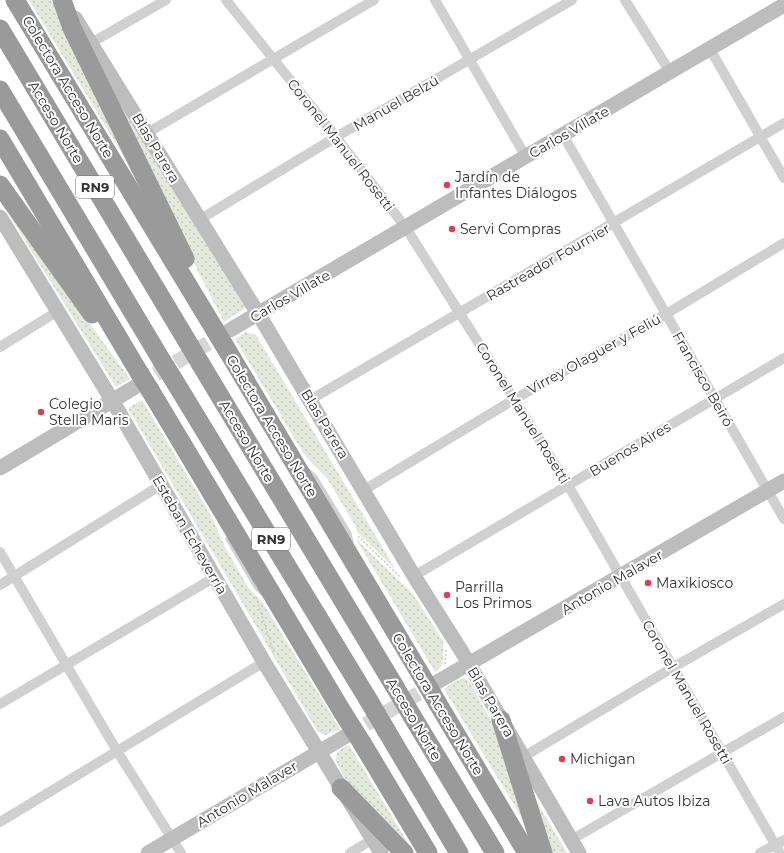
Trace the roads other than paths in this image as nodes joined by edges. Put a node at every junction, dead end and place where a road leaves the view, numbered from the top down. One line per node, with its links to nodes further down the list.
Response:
1 (15, 0): 35 (highway, Colectora Acceso Norte)
2 (63, 0): 11 (street, Blas Parera); 35 (highway)
3 (166, 0): 11 (street)
4 (226, 0): 13 (street, Coronel Manuel Rosetti)
5 (374, 0): 13 (street)
6 (435, 0): 14 (street)
7 (572, 0): 14 (street, Manuel Belzú)
8 (625, 0): 15 (street)
9 (780, 4): 12 (street, Carlos Villate)
10 (0, 29): 87 (highway, Acceso Norte / RN9, bridge)
11 (91, 43): 18 (street, Blas Parera)
12 (710, 49): 15 (street, Carlos Villate); 21 (street)
13 (273, 59): 18 (street); 20 (street, Coronel Manuel Rosetti)
14 (470, 60): 20 (street, Manuel Belzú); 23 (street)
15 (670, 72): 19 (street, Carlos Villate)
16 (0, 90): 86 (highway, RN9, bridge)
17 (784, 124): 21 (street, Rastreador Fournier)
18 (147, 133): 27 (street, Blas Parera)
19 (563, 135): 23 (street, Carlos Villate); 28 (street, Francisco Beiró)
20 (336, 137): 27 (street, Manuel Belzú); 29 (street, Coronel Manuel Rosetti)
21 (761, 137): 24 (street); 28 (street, Rastreador Fournier)
22 (0, 139): 38 (highway)
23 (526, 157): 29 (street, Carlos Villate)
24 (784, 178)
25 (0, 185): 38 (highway)
26 (1, 220): 31 (street, Esteban Echeverría)
27 (199, 220): 34 (street, Blas Parera)
28 (613, 225): 32 (street, Rastreador Fournier); 33 (street, Francisco Beiró)
29 (406, 228): 32 (street, Coronel Manuel Rosetti); 34 (street, Carlos Villate)
30 (784, 242): 33 (street, Virrey Olaguer y Feliú)
31 (58, 311): 36 (street); 40 (street, Esteban Echeverría)
32 (459, 313): 41 (street, Rastreador Fournier); 42 (street, Coronel Manuel Rosetti)
33 (666, 314): 39 (street, Francisco Beiró); 42 (street, Virrey Olaguer y Feliú)
34 (259, 315): 35 (street, Carlos Villate); 41 (street, Blas Parera)
35 (222, 330): 65 (highway, Colectora Acceso Norte, bridge)
36 (0, 347)
37 (784, 358): 39 (street, Buenos Aires)
38 (141, 381): 40 (street); 49 (highway)
39 (715, 399): 46 (street, Buenos Aires); 48 (street, Francisco Beiró)
40 (112, 400): 43 (street); 45 (street, Esteban Echeverría)
41 (310, 400): 47 (street, Blas Parera)
42 (513, 400): 46 (street, Coronel Manuel Rosetti); 47 (street, Virrey Olaguer y Feliú)
43 (0, 468)
44 (784, 481): 48 (street, Antonio Malaver)
45 (161, 485): 54 (street); 56 (street, Esteban Echeverría)
46 (568, 485): 55 (street, Buenos Aires); 57 (street, Coronel Manuel Rosetti)
47 (364, 490): 55 (street, Blas Parera)
48 (767, 491): 50 (street, Francisco Beiró); 57 (street, Antonio Malaver)
49 (217, 501): 51 (lane); 60 (highway)
50 (784, 520)
51 (221, 521)
52 (225, 534): 60 (lane)
53 (0, 552): 54 (street)
54 (14, 576): 58 (street); 63 (street)
55 (414, 576): 62 (street, Blas Parera)
56 (215, 577): 61 (street, Esteban Echeverría); 63 (street)
57 (621, 577): 62 (street, Antonio Malaver); 64 (street, Coronel Manuel Rosetti)
58 (0, 585)
59 (784, 604): 64 (street)
60 (282, 609): 69 (highway, bridge)
61 (264, 662): 70 (street); 71 (street, Esteban Echeverría)
62 (469, 664): 65 (street, Antonio Malaver); 68 (street, Blas Parera)
63 (66, 666): 66 (street); 70 (street)
64 (672, 668): 72 (street, Coronel Manuel Rosetti); 73 (street)
65 (435, 676): 88 (highway, Colectora Acceso Norte, bridge)
66 (0, 704)
67 (784, 716): 72 (street)
68 (501, 720): 73 (street, Blas Parera); 89 (highway)
69 (354, 740): 71 (street, Antonio Malaver); 85 (highway)
70 (117, 751): 75 (street); 76 (street)
71 (318, 752): 74 (street, Esteban Echeverría); 76 (street, Antonio Malaver)
72 (722, 753): 78 (street, Coronel Manuel Rosetti); 79 (street)
73 (523, 757): 79 (street, Blas Parera)
74 (341, 788): 77 (street, Esteban Echeverría); 84 (highway)
75 (0, 822)
76 (172, 838): 80 (street, Antonio Malaver); 81 (street)
77 (373, 840): 82 (street); 83 (street, Esteban Echeverría)
78 (780, 846): 90 (street)
79 (575, 847)
80 (148, 853)
81 (181, 853)
82 (350, 853)
83 (381, 853)
84 (404, 853)
85 (428, 853)
86 (459, 853)
87 (495, 853)
88 (527, 853)
89 (543, 853)
90 (760, 853)

